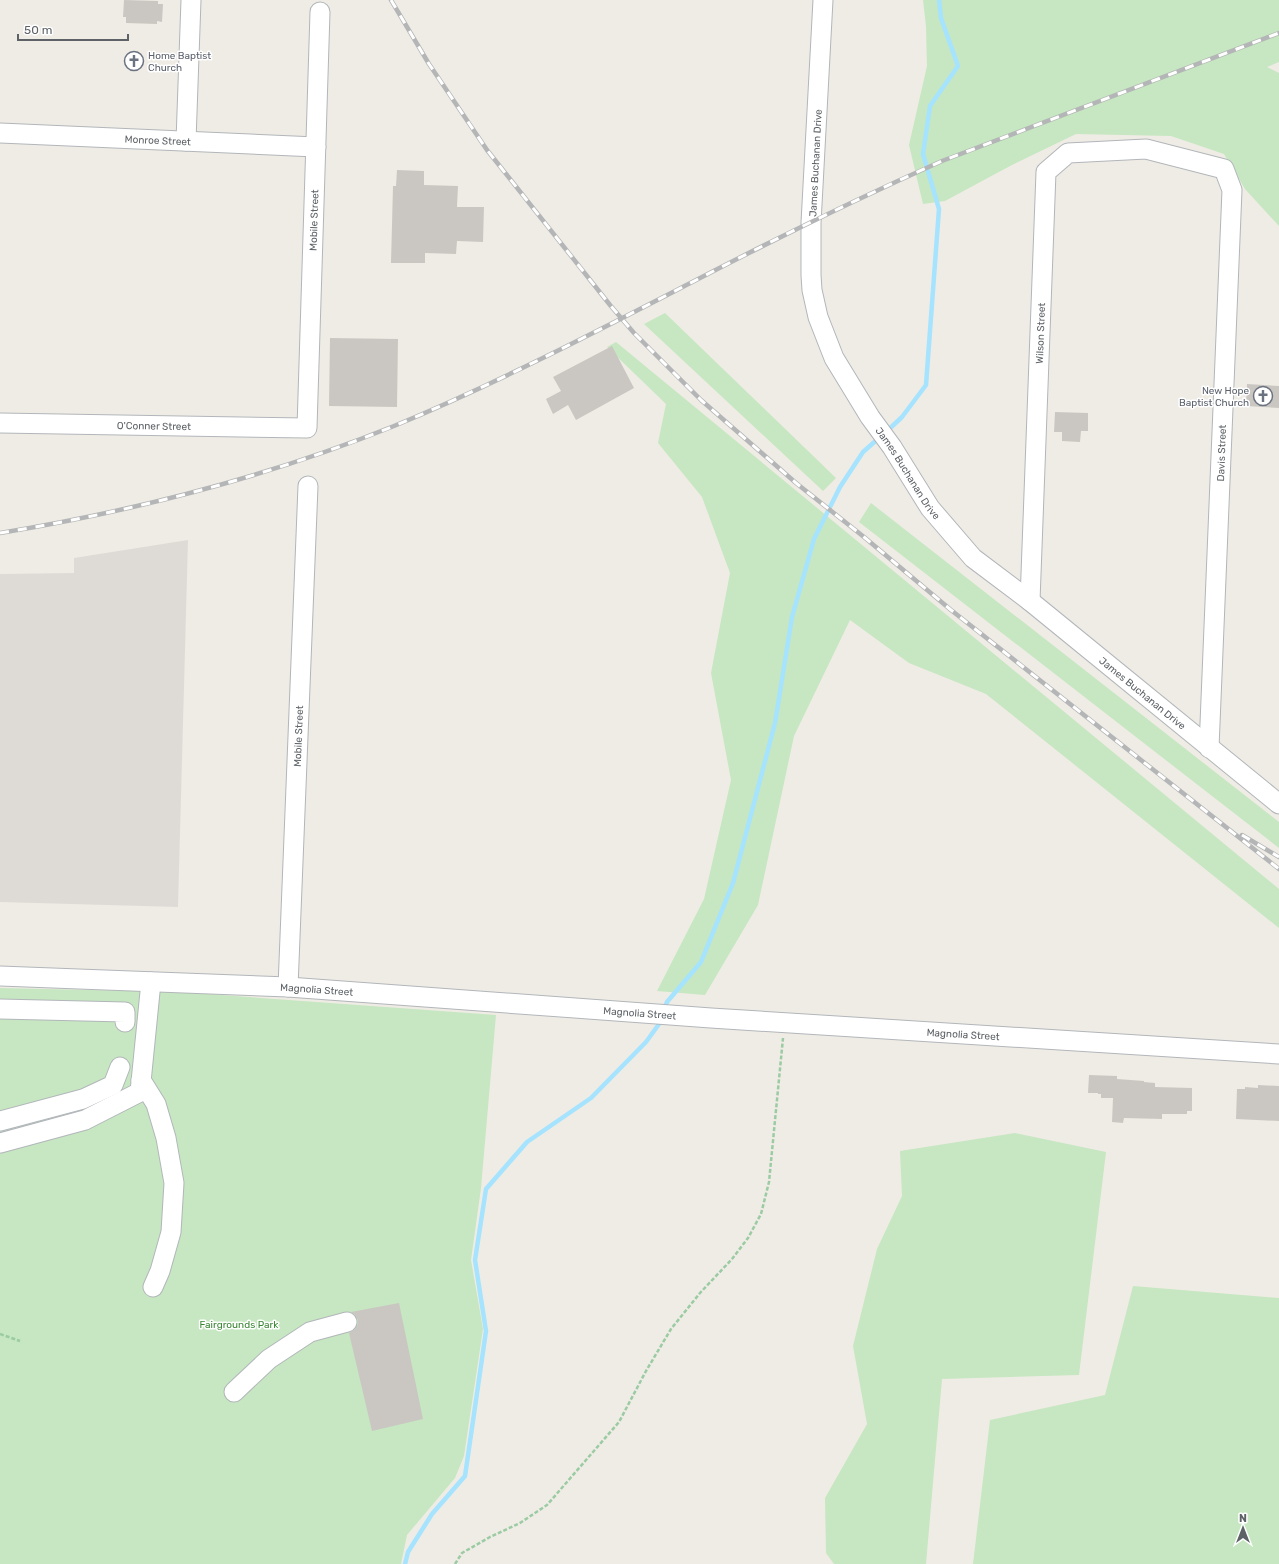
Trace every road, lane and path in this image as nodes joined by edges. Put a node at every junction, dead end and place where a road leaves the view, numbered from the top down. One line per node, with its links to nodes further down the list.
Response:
1 (191, 0): 5 (street)
2 (824, 0): 11 (street, James Buchanan Drive)
3 (320, 12): 6 (street, Mobile Street)
4 (0, 133): 5 (street, Monroe Street)
5 (186, 141): 6 (street, Monroe Street)
6 (316, 147): 9 (street, Mobile Street)
7 (1146, 149): 11 (street, Wilson Street); 12 (street, Davis Street)
8 (0, 423): 9 (street, O'Conner Street)
9 (307, 428)
10 (308, 486): 16 (street, Mobile Street)
11 (1030, 601): 12 (street, James Buchanan Drive)
12 (1209, 748): 13 (street, James Buchanan Drive)
13 (1279, 804)
14 (0, 976): 15 (street, Magnolia Street)
15 (151, 982): 16 (street, Magnolia Street); 22 (street)
16 (288, 987): 19 (street, Magnolia Street)
17 (0, 1009): 18 (street)
18 (125, 1022)
19 (784, 1023): 20 (street, Magnolia Street); 30 (path)
20 (1279, 1054)
21 (120, 1067): 23 (street)
22 (141, 1080): 24 (street); 25 (street)
23 (0, 1121)
24 (0, 1143)
25 (153, 1287)
26 (347, 1322): 29 (street)
27 (0, 1334): 28 (path)
28 (20, 1341)
29 (234, 1392)
30 (454, 1564)

